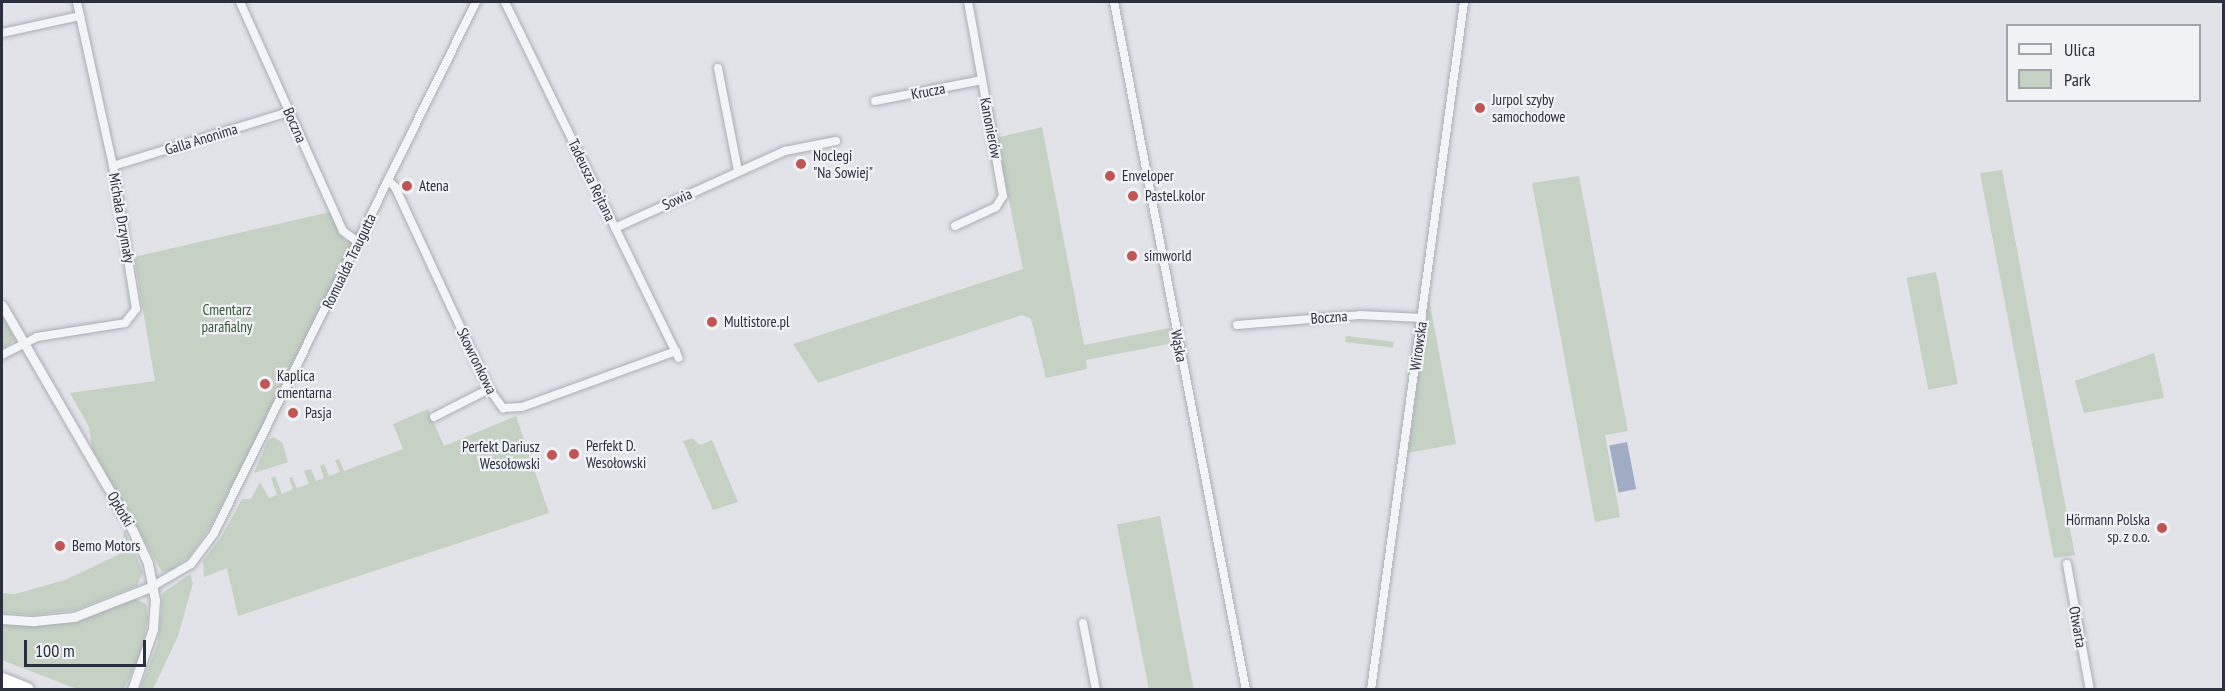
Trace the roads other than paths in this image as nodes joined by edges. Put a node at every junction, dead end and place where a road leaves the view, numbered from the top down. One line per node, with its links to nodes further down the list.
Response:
1 (77, 2): 8 (street, Michała Drzymały)
2 (240, 2): 13 (street, Boczna)
3 (476, 2): 17 (street, Romualda Traugutta)
4 (505, 2): 19 (street, Tadeusza Rejtana)
5 (968, 2): 11 (street, Kanonierów)
6 (1114, 2): 37 (street, Wąska)
7 (1464, 2): 22 (street, Wirowska)
8 (80, 16): 9 (street); 15 (street, Michała Drzymały)
9 (2, 33)
10 (718, 68): 16 (street)
11 (982, 80): 12 (street, Krucza); 18 (street, Kanonierów)
12 (875, 101)
13 (289, 112): 15 (street, Galla Anonima); 20 (street, Boczna)
14 (836, 141): 16 (street, Sowia)
15 (113, 166): 24 (street, Michała Drzymały)
16 (738, 171): 19 (street, Sowia)
17 (388, 180): 20 (street, Romualda Traugutta); 27 (street, Skowronkowa)
18 (955, 226)
19 (615, 228): 26 (street, Tadeusza Rejtana)
20 (358, 242): 30 (street, Romualda Traugutta)
21 (2, 305): 24 (street, Opłotki)
22 (1422, 318): 23 (street, Boczna); 38 (street, Wirowska)
23 (1237, 325)
24 (25, 341): 25 (street); 30 (street, Opłotki)
25 (2, 355)
26 (677, 355): 27 (street, Skowronkowa)
27 (489, 389): 28 (street)
28 (434, 417)
29 (2067, 564): 39 (street, Otwarta)
30 (153, 586): 31 (street); 35 (street, Opłotki)
31 (2, 619)
32 (1083, 623): 36 (street)
33 (2, 680): 34 (highway)
34 (27, 690)
35 (132, 690)
36 (1096, 690)
37 (1246, 690)
38 (1371, 690)
39 (2090, 690)

